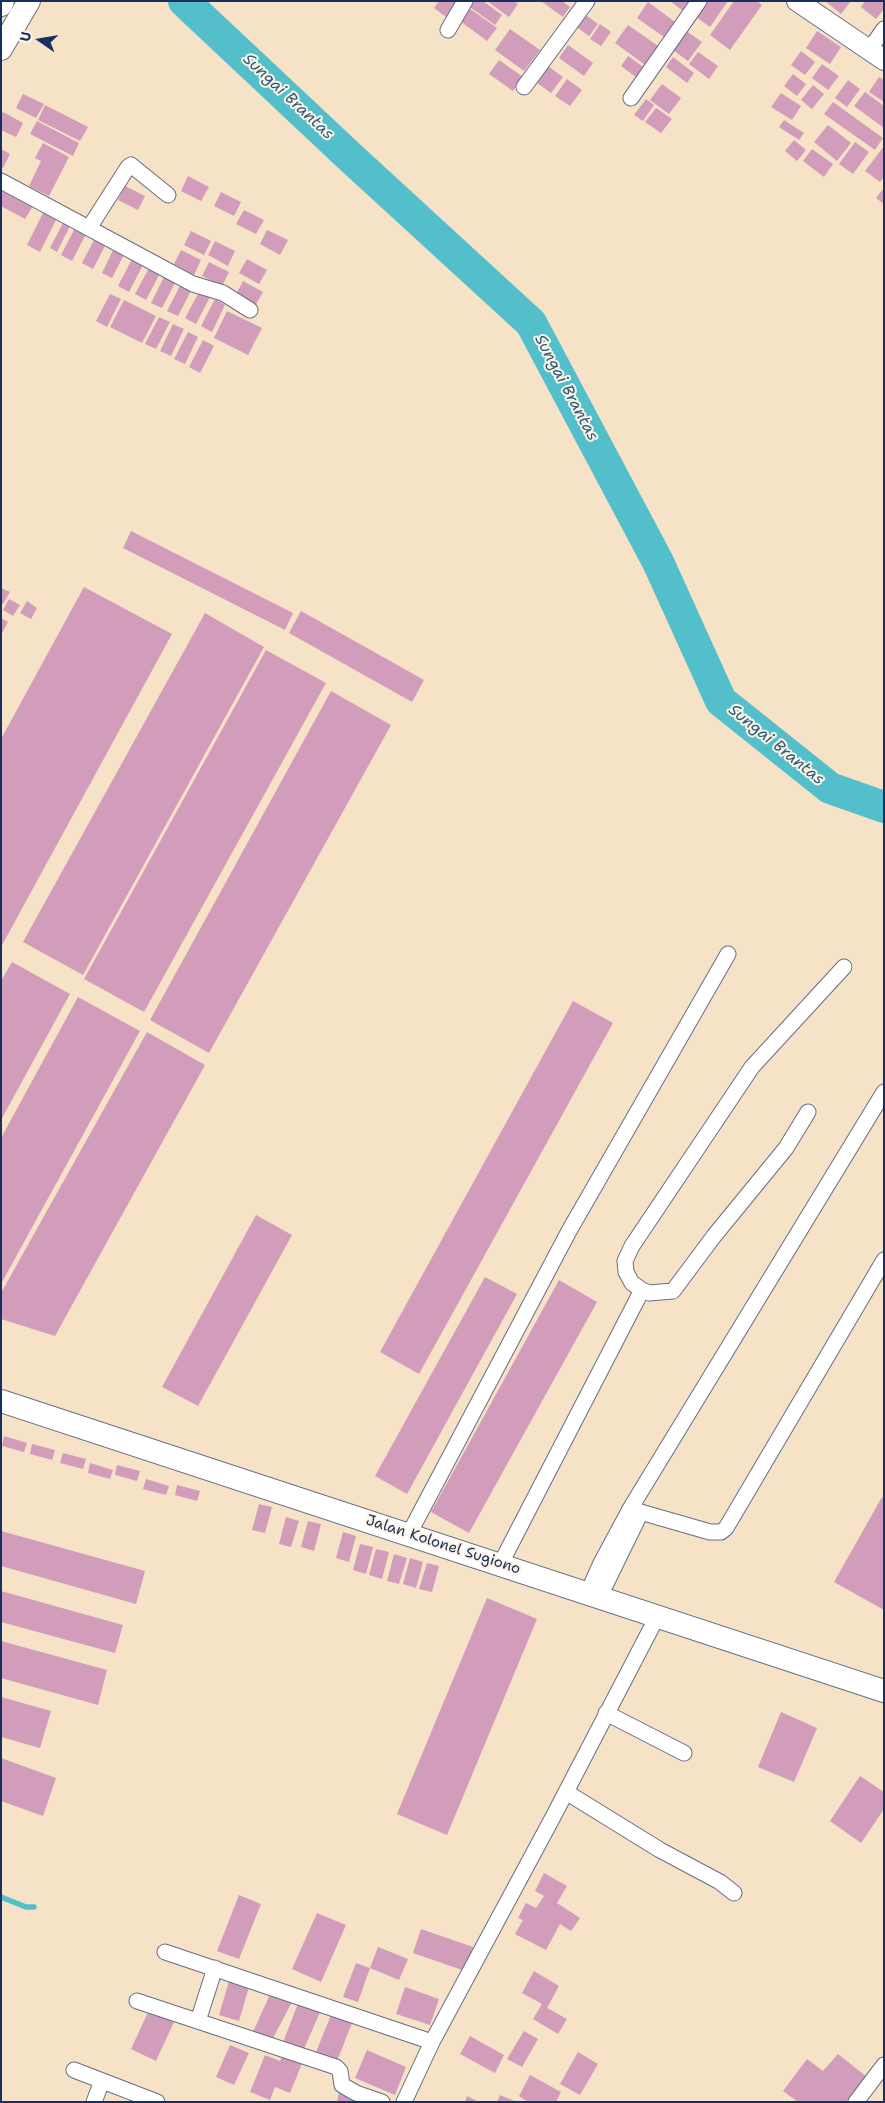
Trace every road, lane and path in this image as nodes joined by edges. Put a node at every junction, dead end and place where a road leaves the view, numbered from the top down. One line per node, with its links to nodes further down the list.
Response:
1 (3, 1): 7 (main road)
2 (29, 1): 10 (main road)
3 (465, 1): 9 (street)
4 (588, 1): 12 (street)
5 (698, 1): 13 (street)
6 (797, 1): 11 (main road)
7 (1, 5)
8 (884, 29): 11 (street)
9 (448, 30)
10 (1, 48)
11 (876, 55)
12 (524, 87)
13 (631, 98)
14 (1, 181): 16 (street)
15 (168, 195): 16 (street)
16 (89, 228): 17 (street)
17 (250, 310)
18 (728, 954): 26 (street)
19 (844, 967): 23 (street)
20 (884, 1092): 25 (street)
21 (808, 1112): 23 (street)
22 (884, 1260): 25 (street)
23 (642, 1290): 27 (street)
24 (1, 1401): 26 (main road, Jalan Kolonel Sugiono)
25 (636, 1510): 28 (street)
26 (409, 1534): 27 (main road, Jalan Kolonel Sugiono)
27 (500, 1565): 28 (main road, Jalan Kolonel Sugiono)
28 (594, 1594): 29 (main road, Jalan Kolonel Sugiono)
29 (658, 1615): 30 (main road, Jalan Kolonel Sugiono); 31 (street)
30 (884, 1691)
31 (606, 1713): 32 (street); 33 (street)
32 (684, 1753)
33 (566, 1792): 34 (street); 39 (street)
34 (734, 1893)
35 (165, 1952): 36 (street)
36 (215, 1968): 38 (street); 39 (street)
37 (137, 2001): 38 (street)
38 (198, 2021): 46 (street)
39 (432, 2042): 47 (street)
40 (884, 2065): 43 (street)
41 (74, 2070): 42 (street)
42 (102, 2081): 44 (street); 45 (street)
43 (861, 2100)
44 (94, 2102)
45 (157, 2102)
46 (382, 2102)
47 (404, 2102)

